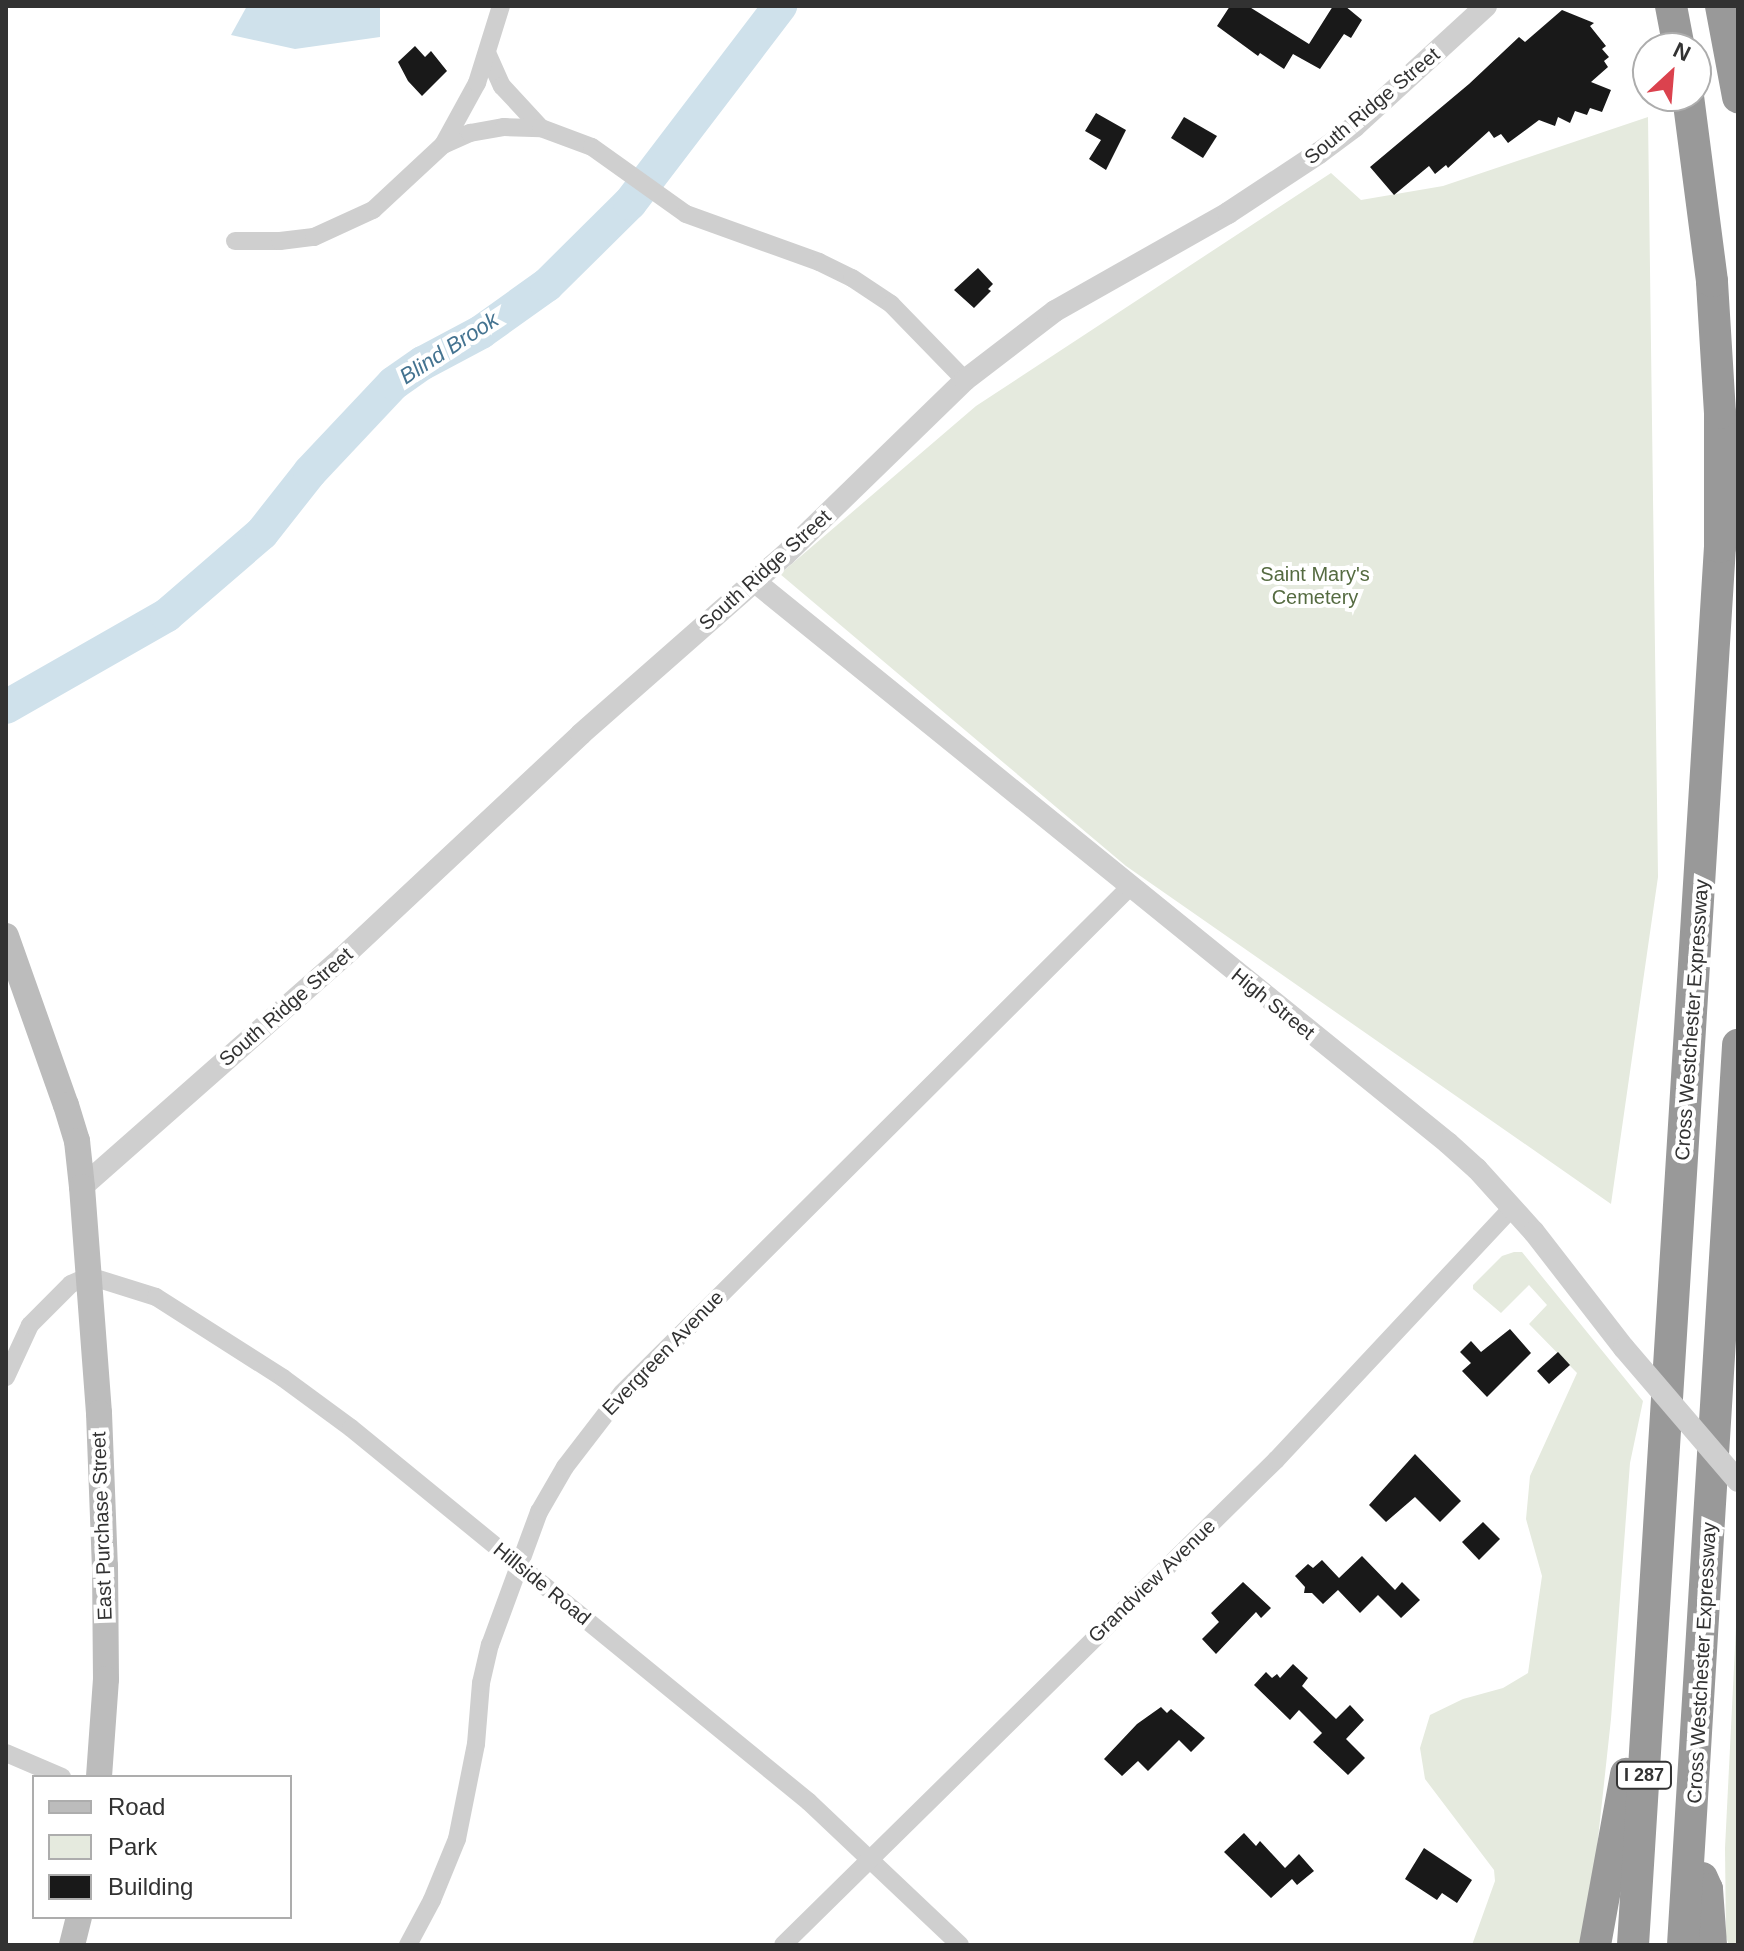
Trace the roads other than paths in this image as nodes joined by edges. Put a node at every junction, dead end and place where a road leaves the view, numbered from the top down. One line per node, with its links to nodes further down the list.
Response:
1 (501, 6): 6 (street)
2 (1486, 6): 12 (street, South Ridge Street)
3 (1671, 6): 5 (highway)
4 (1721, 6): 7 (highway)
5 (1676, 32)
6 (488, 55): 9 (street); 10 (street)
7 (1738, 97)
8 (1690, 112): 23 (highway, Cross Westchester Expressway / I 287)
9 (541, 128): 10 (street); 12 (street)
10 (443, 145): 11 (street)
11 (235, 241)
12 (965, 380): 13 (street, South Ridge Street)
13 (754, 581): 14 (street, High Street); 17 (street, South Ridge Street)
14 (1130, 887): 18 (street, High Street); 22 (street, Evergreen Avenue)
15 (6, 936): 17 (main road)
16 (1738, 1045): 27 (highway, Cross Westchester Expressway / I 287)
17 (82, 1187): 19 (main road, East Purchase Street)
18 (1512, 1208): 21 (street, High Street, bridge); 28 (street, Grandview Avenue)
19 (89, 1276): 20 (street); 22 (street, Hillside Road); 26 (main road, East Purchase Street)
20 (6, 1377)
21 (1738, 1481)
22 (518, 1564): 28 (street, Hillside Road); 31 (street, Evergreen Avenue)
23 (1655, 1605): 34 (highway); 35 (highway, Cross Westchester Expressway / I 287)
24 (6, 1753): 25 (street)
25 (57, 1775)
26 (99, 1775)
27 (1690, 1854): 36 (highway, Cross Westchester Expressway / I 287); 37 (highway)
28 (868, 1858): 32 (street, Grandview Avenue); 33 (street, Hillside Road)
29 (78, 1919): 30 (main road)
30 (72, 1945)
31 (408, 1945)
32 (783, 1945)
33 (960, 1945)
34 (1595, 1945)
35 (1633, 1945)
36 (1683, 1945)
37 (1711, 1945)

